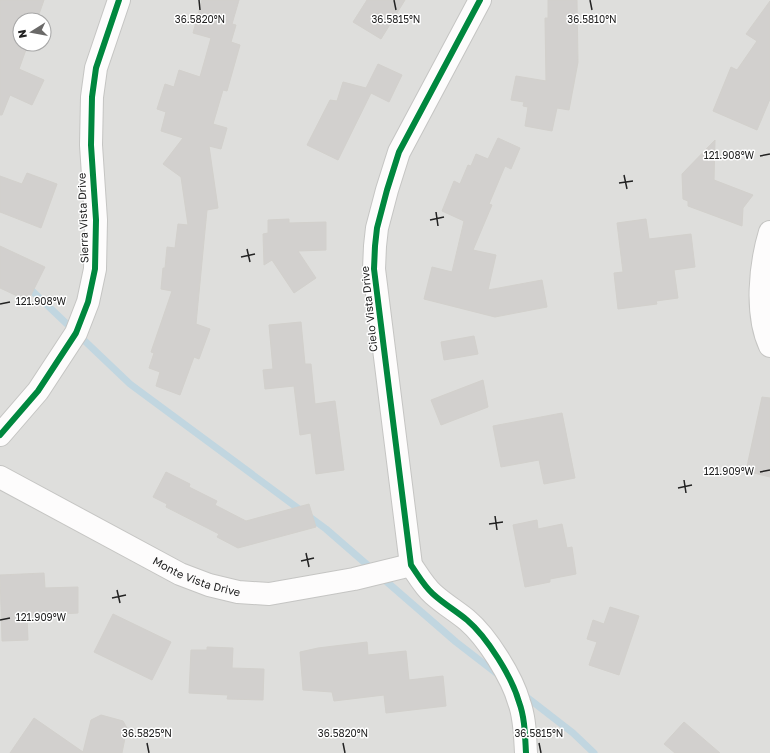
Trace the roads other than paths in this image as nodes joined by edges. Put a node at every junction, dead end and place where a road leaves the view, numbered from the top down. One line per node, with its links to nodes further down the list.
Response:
1 (119, 0): 5 (street, Sierra Vista Drive)
2 (480, 0): 7 (street, Cielo Vista Drive)
3 (770, 232): 4 (street)
4 (770, 346)
5 (0, 435)
6 (0, 477): 7 (street, Monte Vista Drive)
7 (411, 565): 8 (street)
8 (526, 753)

